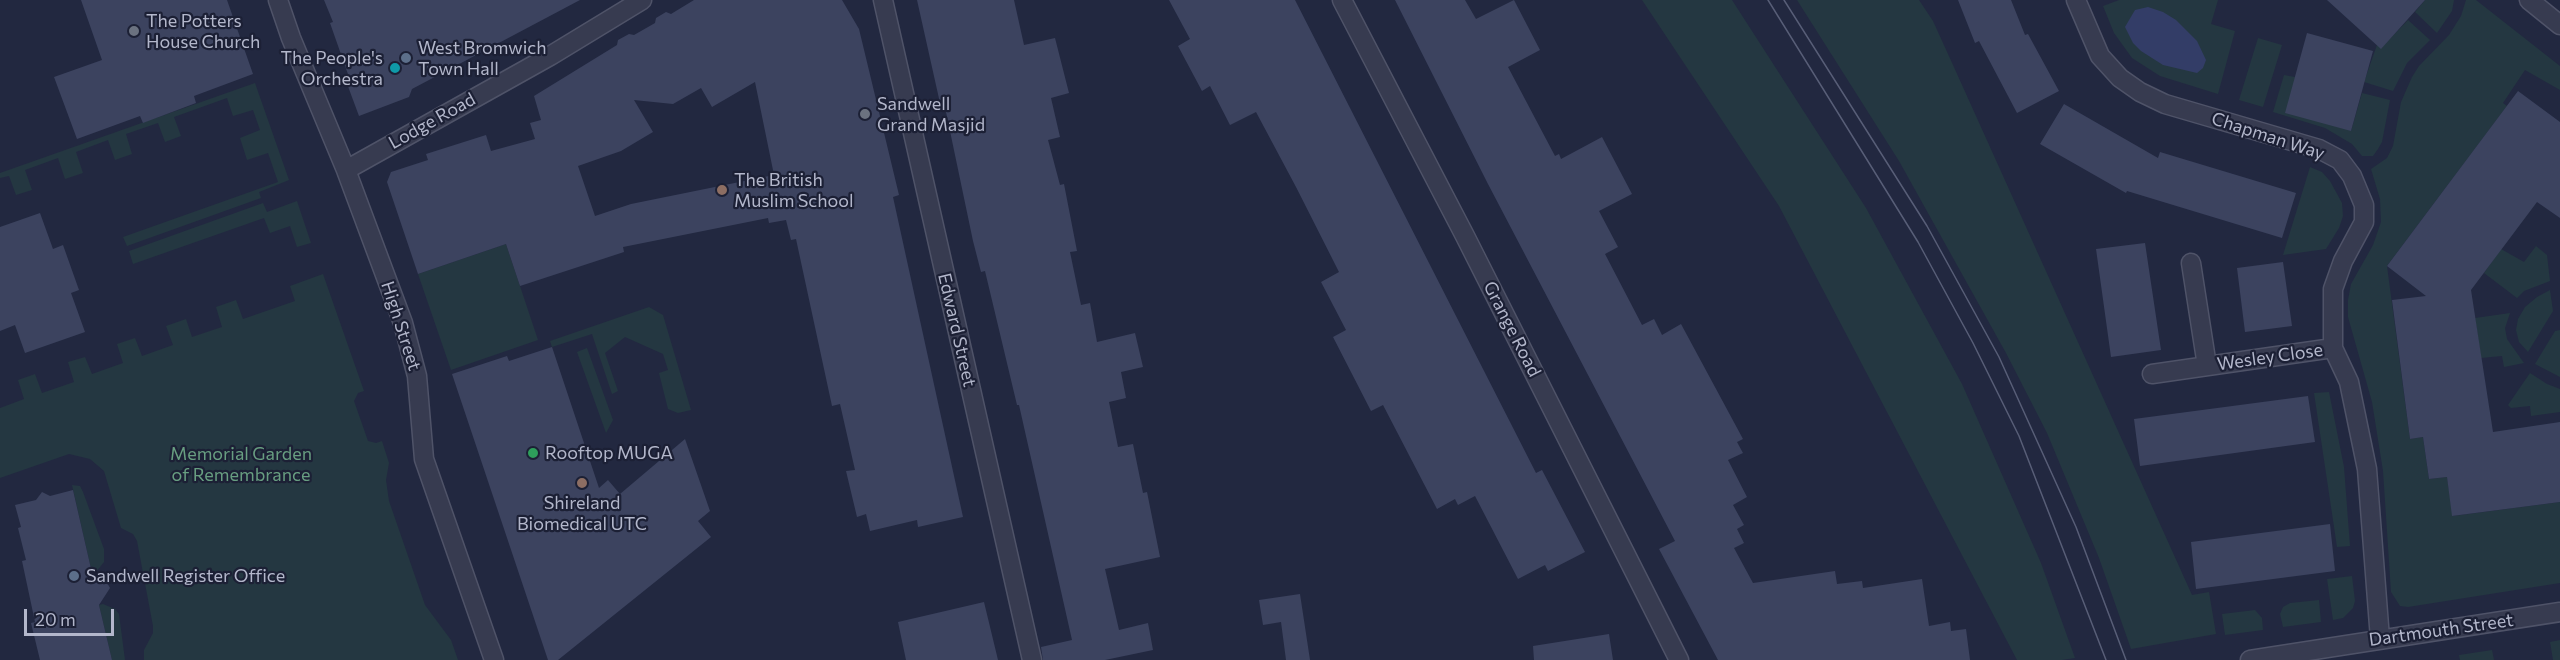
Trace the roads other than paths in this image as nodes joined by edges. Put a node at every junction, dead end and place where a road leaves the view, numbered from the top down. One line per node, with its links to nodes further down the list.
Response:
1 (278, 0): 8 (street, High Street)
2 (642, 0): 8 (street, Lodge Road)
3 (883, 0): 16 (street, Edward Street)
4 (1342, 0): 17 (street, Grange Road)
5 (2076, 0): 10 (street, Chapman Way)
6 (2529, 0): 7 (street)
7 (2560, 25)
8 (346, 170): 15 (street, High Street)
9 (2191, 263): 11 (street, Wesley Close)
10 (2333, 348): 11 (street, Wesley Close); 14 (street, Chapman Way)
11 (2207, 366): 12 (street, Wesley Close)
12 (2152, 374)
13 (2560, 612): 14 (street, Dartmouth Street)
14 (2380, 639): 18 (street, Dartmouth Street)
15 (494, 660)
16 (1032, 660)
17 (1679, 660)
18 (2250, 660)

